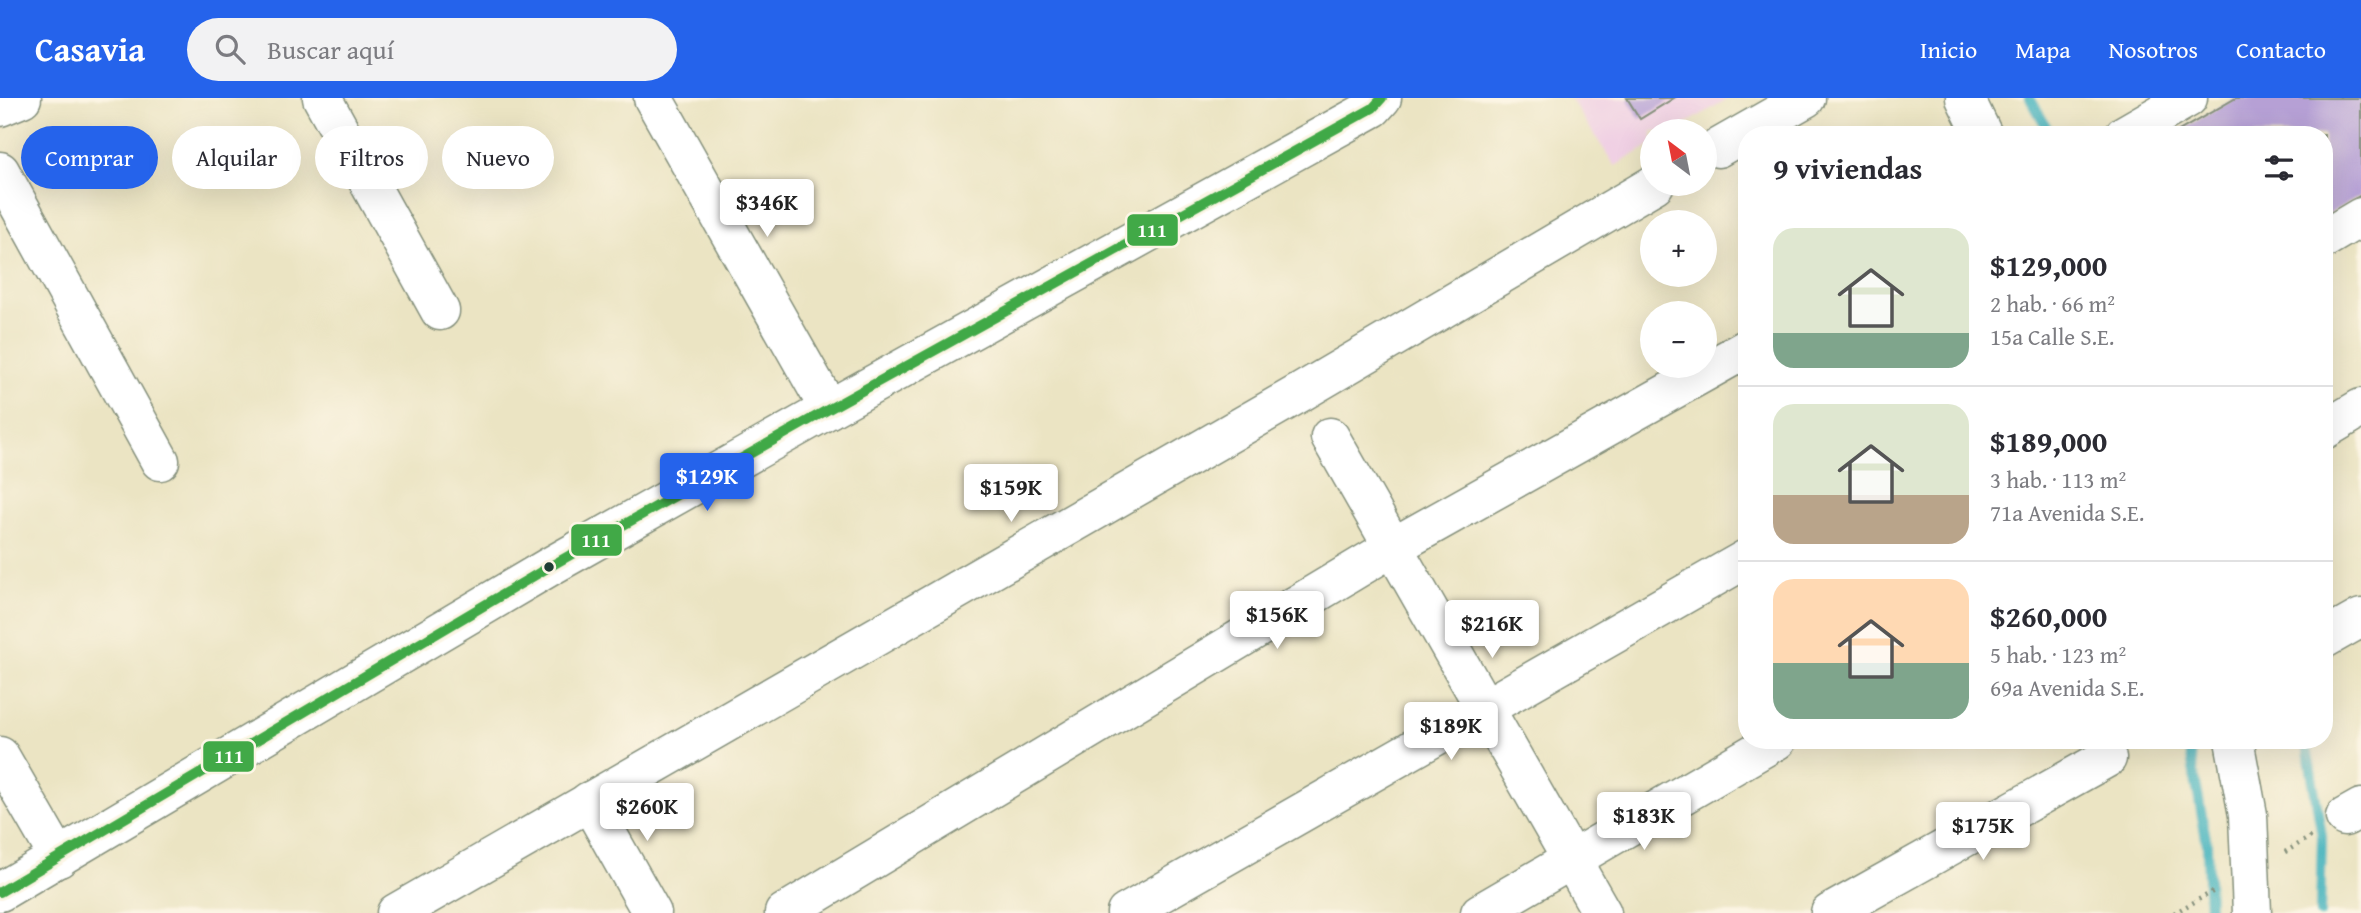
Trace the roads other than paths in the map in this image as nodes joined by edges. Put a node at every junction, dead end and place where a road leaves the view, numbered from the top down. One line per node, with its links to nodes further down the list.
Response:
1 (22, 98): 8 (street)
2 (322, 98): 18 (street)
3 (653, 98): 21 (street)
4 (1382, 98): 21 (street)
5 (1806, 98): 9 (street)
6 (1965, 98): 10 (street)
7 (2188, 98): 11 (street)
8 (0, 107)
9 (1763, 126)
10 (1979, 126)
11 (2140, 126)
12 (1738, 142): 13 (street)
13 (1723, 152)
14 (0, 171): 24 (street)
15 (1640, 193): 34 (street)
16 (2361, 217): 17 (street)
17 (2333, 234)
18 (440, 311)
19 (1738, 353): 25 (street)
20 (2361, 408): 22 (street)
21 (829, 410): 35 (street)
22 (2333, 425)
23 (1330, 437): 25 (street)
24 (160, 461)
25 (1393, 547): 29 (street); 40 (street)
26 (1738, 564): 29 (street)
27 (2361, 618): 28 (street)
28 (2333, 634)
29 (1486, 708): 36 (street); 41 (street)
30 (1762, 749): 36 (street)
31 (2236, 749): 45 (street)
32 (0, 756): 35 (street)
33 (2107, 758): 44 (street)
34 (589, 802): 38 (street); 39 (street)
35 (59, 858): 37 (street)
36 (1571, 860): 42 (street); 43 (street)
37 (0, 892)
38 (396, 913)
39 (652, 913)
40 (785, 913)
41 (1126, 913)
42 (1480, 913)
43 (1602, 913)
44 (1830, 913)
45 (2252, 913)

